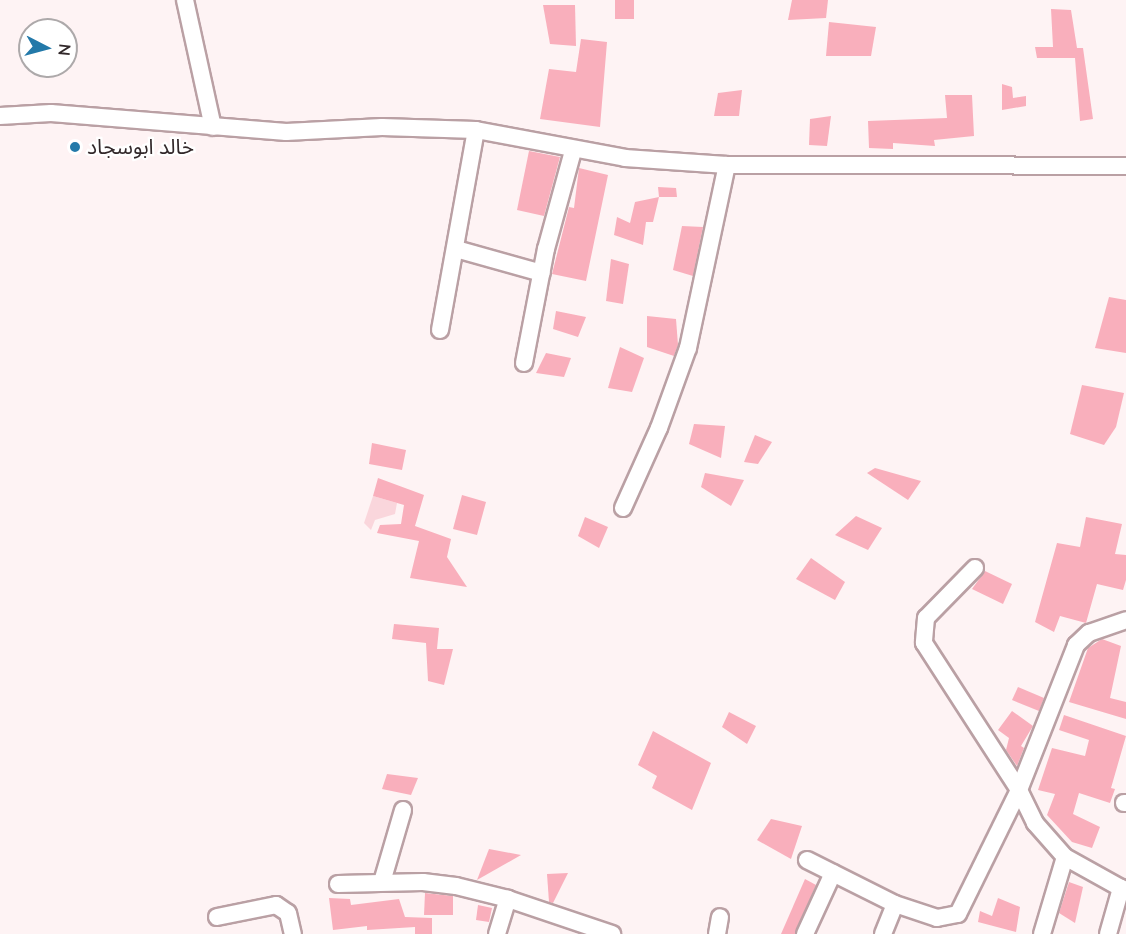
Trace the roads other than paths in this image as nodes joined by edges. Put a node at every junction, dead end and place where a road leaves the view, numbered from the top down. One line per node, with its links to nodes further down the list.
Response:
1 (185, 0): 3 (street)
2 (0, 116): 3 (street)
3 (213, 127): 4 (street)
4 (476, 130): 5 (street); 8 (street)
5 (573, 151): 6 (street); 9 (street)
6 (727, 165): 7 (street); 12 (street)
7 (1126, 166)
8 (456, 249): 9 (street); 10 (street)
9 (542, 273): 11 (street)
10 (440, 330)
11 (524, 363)
12 (623, 508)
13 (975, 568): 15 (street)
14 (1126, 620): 15 (street)
15 (1019, 790): 17 (street); 24 (street)
16 (403, 810): 20 (street)
17 (1065, 857): 22 (street); 31 (street)
18 (807, 860): 19 (street)
19 (832, 873): 24 (street); 29 (street)
20 (382, 882): 21 (street); 23 (street)
21 (338, 884)
22 (1124, 889): 32 (street)
23 (508, 899): 27 (street); 28 (street)
24 (895, 904): 30 (street)
25 (217, 917): 26 (street)
26 (293, 934)
27 (497, 934)
28 (612, 934)
29 (805, 934)
30 (883, 934)
31 (1042, 934)
32 (1108, 934)

